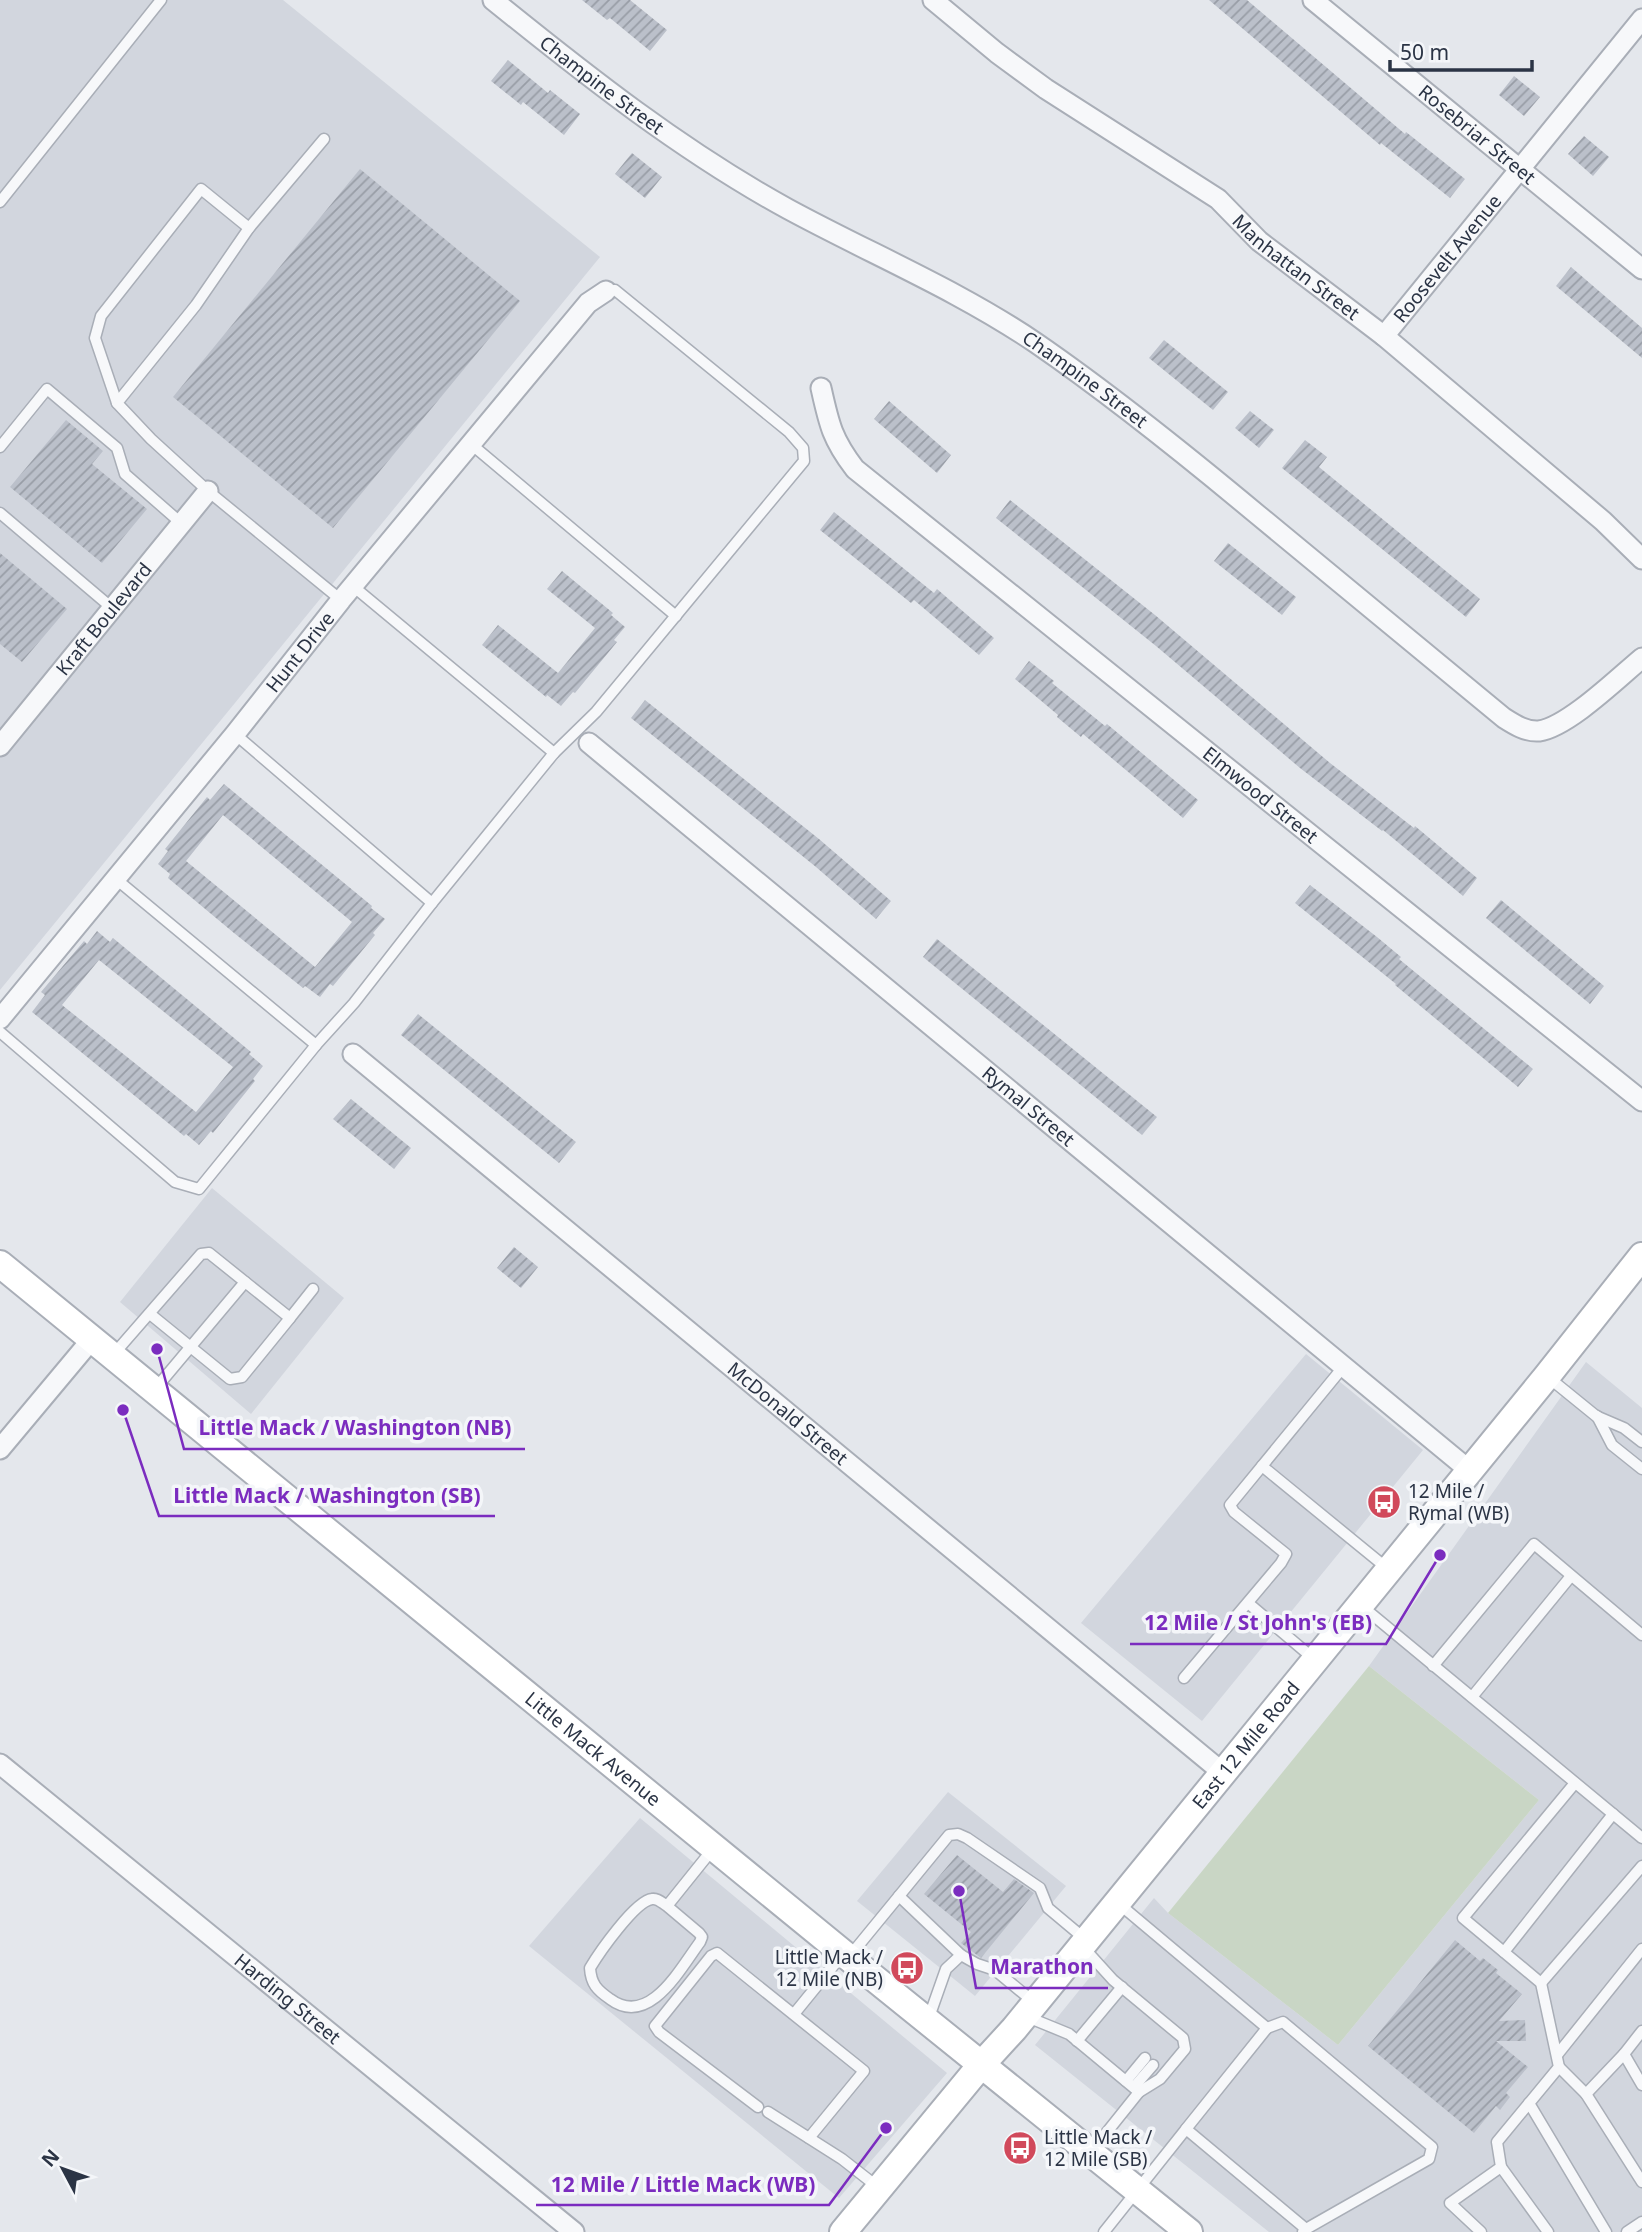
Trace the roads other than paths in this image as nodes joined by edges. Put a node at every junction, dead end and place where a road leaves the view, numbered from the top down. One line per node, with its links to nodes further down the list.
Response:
1 (161, 0): 8 (lane)
2 (493, 0): 24 (street, Champine Street)
3 (933, 0): 12 (street, Manhattan Street)
4 (1314, 0): 7 (street, Rosebriar Street)
5 (1642, 19): 7 (street, Roosevelt Avenue)
6 (324, 139): 9 (lane)
7 (1520, 169): 10 (street, Rosebriar Street); 12 (street, Roosevelt Avenue)
8 (0, 202)
9 (249, 228): 14 (lane); 14 (lane)
10 (1642, 269)
11 (606, 291): 15 (street, Hunt Drive); 23 (lane)
12 (1384, 336): 20 (street, Manhattan Street)
13 (821, 388): 35 (street, Elmwood Street)
14 (117, 403): 17 (lane)
15 (471, 444): 21 (street, Hunt Drive); 23 (lane)
16 (0, 447): 19 (lane)
17 (208, 491): 19 (street, Kraft Boulevard); 21 (lane)
18 (0, 513): 22 (lane)
19 (181, 523): 22 (street, Kraft Boulevard)
20 (1642, 559)
21 (348, 594): 25 (street, Hunt Drive); 28 (lane)
22 (112, 608): 27 (street, Kraft Boulevard)
23 (676, 616): 28 (lane)
24 (1642, 658)
25 (235, 734): 29 (street, Hunt Drive); 30 (lane)
26 (589, 743): 45 (street, Rymal Street)
27 (0, 746)
28 (554, 752): 30 (lane)
29 (116, 879): 31 (street, Hunt Drive); 33 (lane)
30 (432, 903): 33 (lane)
31 (0, 1019)
32 (0, 1032): 33 (lane)
33 (316, 1045)
34 (353, 1054): 64 (street, McDonald Street)
35 (1642, 1101)
36 (1642, 1256): 46 (main road, East 12 Mile Road)
37 (0, 1264): 42 (main road, Little Mack Avenue)
38 (245, 1282): 40 (lane); 41 (lane); 43 (lane)
39 (313, 1289): 41 (lane)
40 (150, 1314): 43 (lane); 44 (lane)
41 (290, 1318): 43 (lane)
42 (92, 1339): 44 (main road, Little Mack Avenue); 50 (street)
43 (191, 1347): 47 (lane)
44 (113, 1356): 47 (main road, Little Mack Avenue)
45 (1344, 1366): 51 (lane); 53 (street, Rymal Street)
46 (1547, 1376): 48 (lane); 53 (main road, East 12 Mile Road)
47 (154, 1391): 68 (main road, Little Mack Avenue)
48 (1596, 1416): 49 (lane); 52 (lane)
49 (1642, 1442)
50 (0, 1449)
51 (1262, 1466): 54 (lane); 56 (lane)
52 (1642, 1469)
53 (1469, 1470): 54 (main road, East 12 Mile Road)
54 (1388, 1569): 57 (main road, East 12 Mile Road)
55 (1571, 1576): 58 (lane); 60 (lane); 62 (lane)
56 (1248, 1603): 59 (lane); 61 (lane)
57 (1359, 1604): 59 (main road, East 12 Mile Road); 60 (lane)
58 (1642, 1635)
59 (1315, 1659): 64 (main road, East 12 Mile Road)
60 (1433, 1665): 62 (lane)
61 (1184, 1678)
62 (1472, 1697): 65 (lane)
63 (0, 1764): 109 (street, Harding Street)
64 (1222, 1772): 71 (main road, East 12 Mile Road)
65 (1575, 1783): 66 (lane); 75 (lane)
66 (1613, 1814): 67 (lane); 75 (lane)
67 (1642, 1838)
68 (715, 1847): 72 (lane); 76 (main road, Little Mack Avenue)
69 (1642, 1866): 78 (lane)
70 (899, 1896): 73 (lane); 76 (lane); 77 (lane)
71 (1117, 1902): 73 (main road, East 12 Mile Road); 84 (lane)
72 (667, 1906): 72 (lane)
73 (1084, 1942): 79 (lane); 80 (main road, East 12 Mile Road)
74 (1642, 1949): 91 (lane)
75 (1504, 1952): 78 (lane)
76 (846, 1955): 81 (lane); 82 (main road, Little Mack Avenue)
77 (961, 1955): 80 (lane); 82 (lane)
78 (1541, 1983): 91 (lane)
79 (1122, 1987): 83 (lane); 88 (lane)
80 (1030, 2010): 88 (lane); 93 (main road, East 12 Mile Road)
81 (794, 2014): 100 (lane); 100 (lane)
82 (928, 2020): 93 (main road, Little Mack Avenue)
83 (1164, 2022): 85 (lane); 87 (lane)
84 (1268, 2028): 99 (lane); 108 (lane)
85 (1175, 2031): 89 (lane); 96 (lane)
86 (1642, 2031): 90 (lane)
87 (1162, 2035)
88 (1077, 2041): 96 (lane)
89 (1171, 2043)
90 (1624, 2054): 95 (lane); 97 (lane)
91 (1556, 2055): 94 (lane)
92 (1149, 2061): 96 (lane)
93 (981, 2065): 101 (main road, Little Mack Avenue); 104 (main road, East 12 Mile Road)
94 (1559, 2067): 97 (lane); 98 (lane)
95 (1642, 2085)
96 (1133, 2086): 101 (lane)
97 (1586, 2094): 103 (lane)
98 (1529, 2103): 102 (lane); 114 (lane)
99 (1186, 2130): 105 (lane); 108 (lane)
100 (809, 2137): 104 (lane)
101 (1091, 2152): 105 (main road, Little Mack Avenue)
102 (1501, 2167): 112 (lane); 113 (lane)
103 (1642, 2182)
104 (879, 2189): 107 (main road, East 12 Mile Road)
105 (1138, 2191): 110 (lane); 111 (main road, Little Mack Avenue)
106 (1642, 2222): 115 (lane)
107 (850, 2229)
108 (1304, 2230)
109 (574, 2232)
110 (1104, 2232)
111 (1189, 2232)
112 (1481, 2232)
113 (1548, 2232)
114 (1606, 2232)
115 (1628, 2232)

